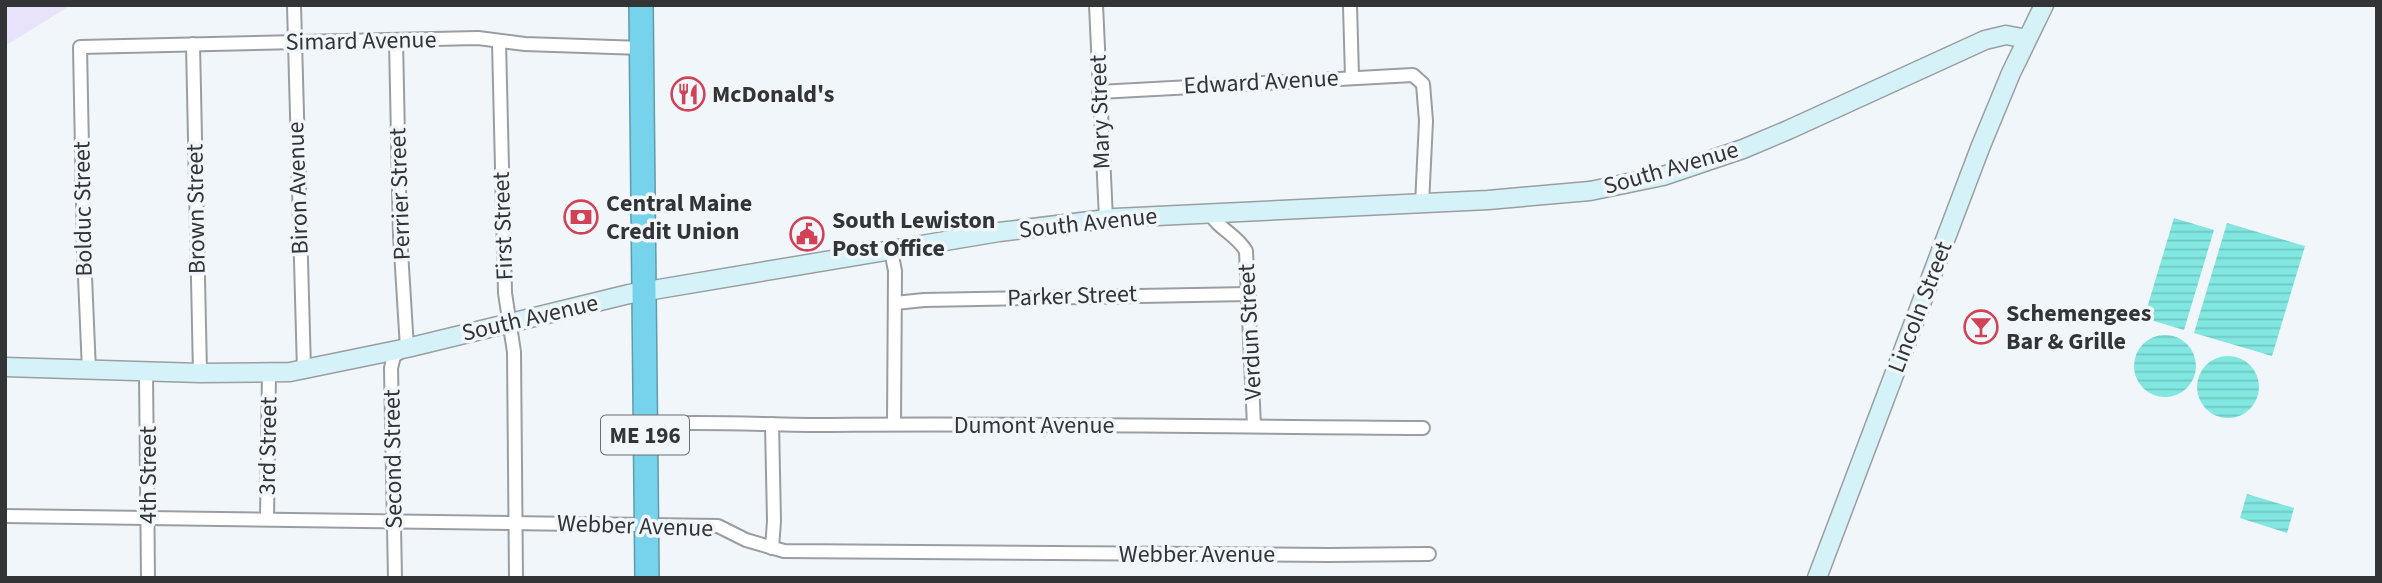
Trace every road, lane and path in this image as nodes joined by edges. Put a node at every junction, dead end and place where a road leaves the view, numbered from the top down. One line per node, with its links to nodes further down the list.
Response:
1 (294, 5): 8 (street, Biron Avenue)
2 (641, 5): 12 (highway, ME 196)
3 (1096, 5): 14 (street, Mary Street)
4 (1350, 5): 13 (street)
5 (2044, 5): 6 (street, Lincoln Street)
6 (2027, 39): 15 (street, South Avenue); 47 (street, Lincoln Street)
7 (396, 41): 8 (street, Simard Avenue); 9 (street, Simard Avenue); 23 (street, Perrier Street)
8 (293, 42): 10 (street, Simard Avenue); 25 (street, Biron Avenue)
9 (499, 42): 12 (street, Simard Avenue); 22 (street, First Street)
10 (193, 44): 11 (street, Simard Avenue); 28 (street, Brown Street)
11 (80, 47): 26 (street, Bolduc Street)
12 (642, 48): 19 (highway, ME 196)
13 (1352, 77): 14 (street, Edward Avenue); 15 (street, Edward Avenue)
14 (1099, 92): 17 (street, Mary Street)
15 (1423, 204): 16 (street, South Avenue)
16 (1209, 212): 17 (street, South Avenue); 20 (street, Verdun Street)
17 (1106, 219): 18 (street, South Avenue)
18 (891, 250): 19 (street, South Avenue); 21 (street)
19 (642, 293): 22 (street, South Avenue); 30 (highway, ME 196)
20 (1249, 293): 21 (street, Parker Street); 33 (street, Verdun Street)
21 (895, 303): 32 (street)
22 (510, 324): 23 (street, South Avenue); 39 (street, First Street)
23 (407, 348): 25 (street, South Avenue); 38 (street, Second Street)
24 (5, 367): 26 (street, South Avenue)
25 (304, 370): 29 (street, South Avenue)
26 (89, 371): 27 (street, South Avenue)
27 (146, 372): 28 (street, South Avenue); 36 (street, 4th Street)
28 (200, 373): 29 (street, South Avenue)
29 (269, 373): 37 (street, 3rd Street)
30 (645, 424): 31 (street, Dumont Avenue); 40 (highway, ME 196)
31 (772, 424): 32 (street, Dumont Avenue); 41 (street)
32 (894, 424): 33 (street, Dumont Avenue)
33 (1254, 426): 34 (street, Dumont Avenue)
34 (1423, 428)
35 (5, 516): 36 (street, Webber Avenue)
36 (148, 517): 37 (street, Webber Avenue); 43 (street, 4th Street)
37 (267, 519): 38 (street, Webber Avenue)
38 (393, 521): 39 (street, Webber Avenue); 44 (street, Second Street)
39 (516, 522): 40 (street, Webber Avenue); 45 (street, First Street)
40 (646, 524): 41 (street, Webber Avenue); 46 (highway, ME 196)
41 (772, 548): 42 (street, Webber Avenue)
42 (1429, 554)
43 (148, 578)
44 (395, 578)
45 (516, 578)
46 (647, 578)
47 (1817, 578)

